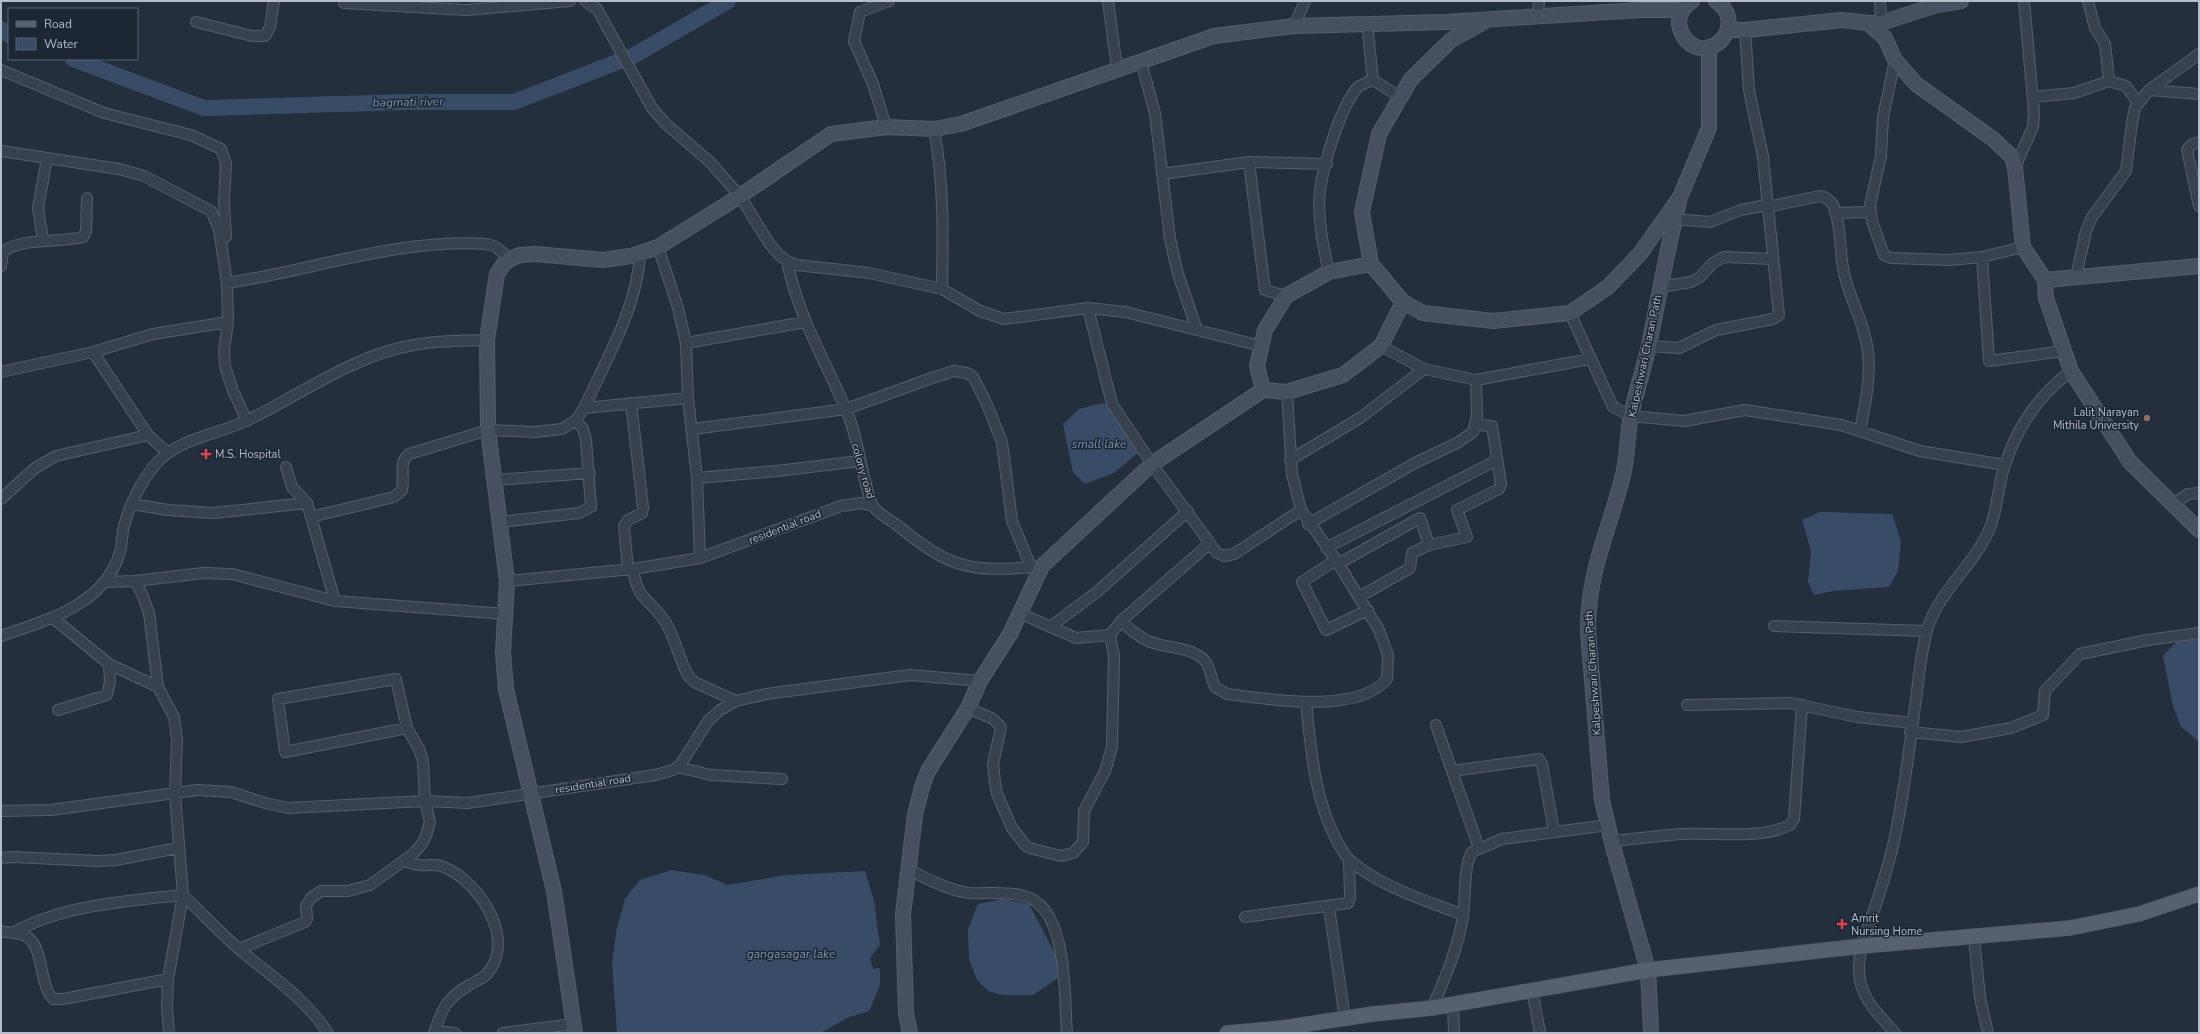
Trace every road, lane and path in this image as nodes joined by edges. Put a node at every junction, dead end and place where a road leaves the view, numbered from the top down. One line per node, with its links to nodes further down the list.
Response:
1 (274, 1): 17 (street)
2 (570, 1): 13 (street)
3 (585, 1): 45 (street)
4 (889, 1): 36 (street)
5 (1108, 1): 27 (street)
6 (1305, 1): 20 (street)
7 (1539, 1): 15 (street)
8 (1716, 1): 21 (street)
9 (1880, 1): 19 (street)
10 (1961, 1): 19 (street)
11 (2024, 1): 34 (street)
12 (2088, 1): 30 (street)
13 (344, 3)
14 (1687, 6): 15 (street); 23 (street)
15 (1538, 16): 16 (street)
16 (1489, 20): 18 (street); 33 (street)
17 (196, 22)
18 (1367, 23): 20 (street); 29 (street)
19 (1874, 23): 22 (street); 25 (street)
20 (1294, 26): 26 (street)
21 (1728, 30): 22 (street); 23 (street)
22 (1745, 30): 48 (street)
23 (1708, 47): 46 (street)
24 (2199, 54): 31 (street)
25 (1895, 60): 43 (street); 50 (street)
26 (1141, 62): 27 (street); 44 (street)
27 (1117, 69): 37 (street)
28 (1, 70): 67 (street)
29 (1373, 80): 33 (street); 42 (street)
30 (2109, 81): 34 (street); 35 (street)
31 (2149, 90): 32 (street); 35 (street)
32 (2199, 94)
33 (1400, 97): 61 (street)
34 (2033, 97): 43 (street)
35 (2138, 103): 65 (street)
36 (886, 127): 37 (street); 45 (street)
37 (934, 129): 69 (street)
38 (2199, 142): 49 (street)
39 (1, 151): 40 (street)
40 (47, 158): 53 (street); 67 (street)
41 (1249, 162): 42 (street); 44 (street); 70 (street)
42 (1326, 164): 64 (street)
43 (2015, 167): 55 (street)
44 (1162, 174): 76 (street)
45 (740, 196): 54 (street); 60 (street)
46 (1680, 197): 52 (street, Kalpeshwari Charan Path); 73 (street)
47 (87, 198): 53 (street)
48 (1767, 206): 51 (street); 52 (street); 59 (street)
49 (2199, 206)
50 (1870, 212): 51 (street); 57 (street)
51 (1835, 213): 101 (street)
52 (1674, 219): 68 (street, Kalpeshwari Charan Path)
53 (43, 240): 62 (street)
54 (658, 247): 56 (street); 78 (street)
55 (2023, 247): 57 (street); 66 (street)
56 (640, 253): 58 (street); 93 (street)
57 (1982, 257): 82 (street)
58 (510, 259): 67 (street); 77 (street)
59 (1773, 259): 68 (street); 81 (street)
60 (786, 261): 69 (street); 75 (street, colony road)
61 (1371, 264): 64 (street); 71 (street)
62 (1, 266)
63 (2199, 266): 65 (street)
64 (1329, 272): 70 (street)
65 (2076, 277): 66 (street)
66 (2045, 280): 82 (street)
67 (230, 283): 74 (street)
68 (1660, 287): 81 (street, Kalpeshwari Charan Path)
69 (942, 290): 72 (street)
70 (1286, 296): 79 (street)
71 (1403, 302): 73 (street); 80 (street)
72 (1088, 308): 76 (street); 107 (street)
73 (1570, 313): 84 (street)
74 (228, 322): 83 (street); 97 (street)
75 (805, 322): 78 (street); 94 (street, colony road)
76 (1197, 330): 79 (street)
77 (487, 340): 97 (street); 100 (street)
78 (686, 344): 91 (street)
79 (1261, 346): 89 (street)
80 (1381, 346): 85 (street); 90 (street)
81 (1649, 346): 95 (street, Kalpeshwari Charan Path)
82 (2064, 351): 87 (street)
83 (93, 352): 86 (street); 102 (street)
84 (1590, 359): 88 (street); 95 (street)
85 (1424, 369): 88 (street); 104 (street)
86 (1, 372)
87 (2070, 372): 108 (street); 117 (street)
88 (1476, 380): 98 (street)
89 (1262, 390): 90 (street); 107 (street)
90 (1287, 392): 104 (street)
91 (688, 398): 92 (street); 99 (street)
92 (631, 403): 93 (street); 131 (street)
93 (584, 408): 96 (street)
94 (846, 409): 99 (street); 106 (street, colony road); 130 (street)
95 (1631, 416): 101 (street); 167 (street, Kalpeshwari Charan Path)
96 (576, 420): 100 (street); 110 (street)
97 (247, 421): 103 (street)
98 (1476, 425): 105 (street); 123 (street)
99 (693, 429): 111 (street)
100 (488, 430): 112 (street); 121 (street)
101 (1860, 431): 108 (street)
102 (148, 435): 103 (street); 114 (street)
103 (168, 453): 116 (street)
104 (1290, 460): 119 (street)
105 (1497, 460): 126 (street); 127 (street)
106 (860, 461): 111 (street); 118 (street, colony road)
107 (1152, 464): 120 (street); 130 (street)
108 (2004, 465): 144 (street)
109 (286, 467): 115 (street)
110 (590, 473): 112 (street); 122 (street)
111 (697, 478): 128 (street)
112 (495, 480): 122 (street)
113 (2199, 493): 117 (street)
114 (1, 499)
115 (307, 503): 116 (street); 121 (street)
116 (132, 504): 134 (street)
117 (2174, 504): 124 (street)
118 (873, 506): 128 (street, residential road); 130 (street, colony road)
119 (1301, 510): 123 (street); 125 (street)
120 (1188, 511): 125 (street); 143 (street)
121 (311, 517): 136 (street)
122 (500, 522): 133 (street)
123 (1308, 524): 127 (street)
124 (2199, 530)
125 (1209, 544): 141 (street)
126 (1428, 545): 129 (street); 135 (street)
127 (1326, 548): 129 (street)
128 (700, 558): 131 (street, residential road)
129 (1337, 562): 135 (street); 137 (street)
130 (1037, 567): 138 (street)
131 (630, 570): 133 (street, residential road); 151 (street)
132 (135, 581): 134 (street); 136 (street); 150 (street)
133 (507, 581): 139 (street)
134 (105, 582): 140 (street)
135 (1359, 597): 137 (street)
136 (335, 601): 139 (street)
137 (1368, 610): 152 (street)
138 (1019, 613): 143 (street); 149 (street)
139 (506, 614): 164 (street)
140 (53, 618): 147 (street); 148 (street)
141 (1121, 621): 146 (street); 152 (street)
142 (1774, 626): 144 (street)
143 (1050, 627): 146 (street)
144 (1927, 631): 158 (street)
145 (2199, 634): 158 (street)
146 (1110, 635): 155 (street)
147 (1, 636)
148 (109, 664): 150 (street); 156 (street)
149 (980, 681): 151 (street); 155 (street)
150 (158, 687): 163 (street)
151 (736, 701): 160 (street)
152 (1306, 702): 174 (street)
153 (1802, 704): 154 (street); 158 (street); 169 (street)
154 (1687, 705)
155 (968, 708): 175 (street)
156 (58, 710)
157 (1436, 725): 161 (street)
158 (1911, 727): 184 (street)
159 (407, 728): 159 (street); 165 (street)
160 (677, 768): 162 (street); 164 (street, residential road)
161 (1452, 771): 168 (street); 171 (street)
162 (782, 779)
163 (175, 794): 165 (street, residential road); 166 (street, residential road); 170 (street)
164 (530, 794): 165 (street, residential road); 192 (street)
165 (425, 801): 173 (street)
166 (1, 811)
167 (1608, 825): 168 (street); 169 (street, Kalpeshwari Charan Path)
168 (1554, 831): 171 (street)
169 (1612, 841): 186 (street, Kalpeshwari Charan Path)
170 (178, 848): 172 (street); 177 (street)
171 (1479, 848): 179 (street)
172 (1, 858)
173 (404, 860): 185 (street); 194 (street)
174 (1349, 861): 178 (street); 179 (street)
175 (907, 870): 199 (street); 200 (street)
176 (2199, 894): 183 (main road)
177 (183, 895): 182 (street); 185 (street); 187 (street)
178 (1329, 906): 180 (street); 191 (street)
179 (1463, 915): 190 (street)
180 (1245, 917)
181 (1, 931): 182 (street)
182 (13, 933): 187 (street)
183 (1974, 937): 184 (main road); 206 (street)
184 (1862, 946): 186 (main road); 205 (street)
185 (239, 949): 196 (street)
186 (1648, 970): 188 (main road); 204 (street, Kalpeshwari Charan Path)
187 (168, 979): 195 (street)
188 (1532, 989): 189 (main road); 203 (street)
189 (1453, 1004): 190 (main road); 202 (street)
190 (1432, 1008): 191 (main road)
191 (1345, 1019): 193 (main road)
192 (575, 1028): 198 (street)
193 (1282, 1030): 201 (main road)
194 (435, 1032): 197 (street)
195 (169, 1033)
196 (328, 1033)
197 (455, 1033)
198 (504, 1033)
199 (910, 1033)
200 (1067, 1033)
201 (1227, 1033)
202 (1454, 1033)
203 (1540, 1033)
204 (1651, 1033)
205 (1895, 1033)
206 (1988, 1033)

